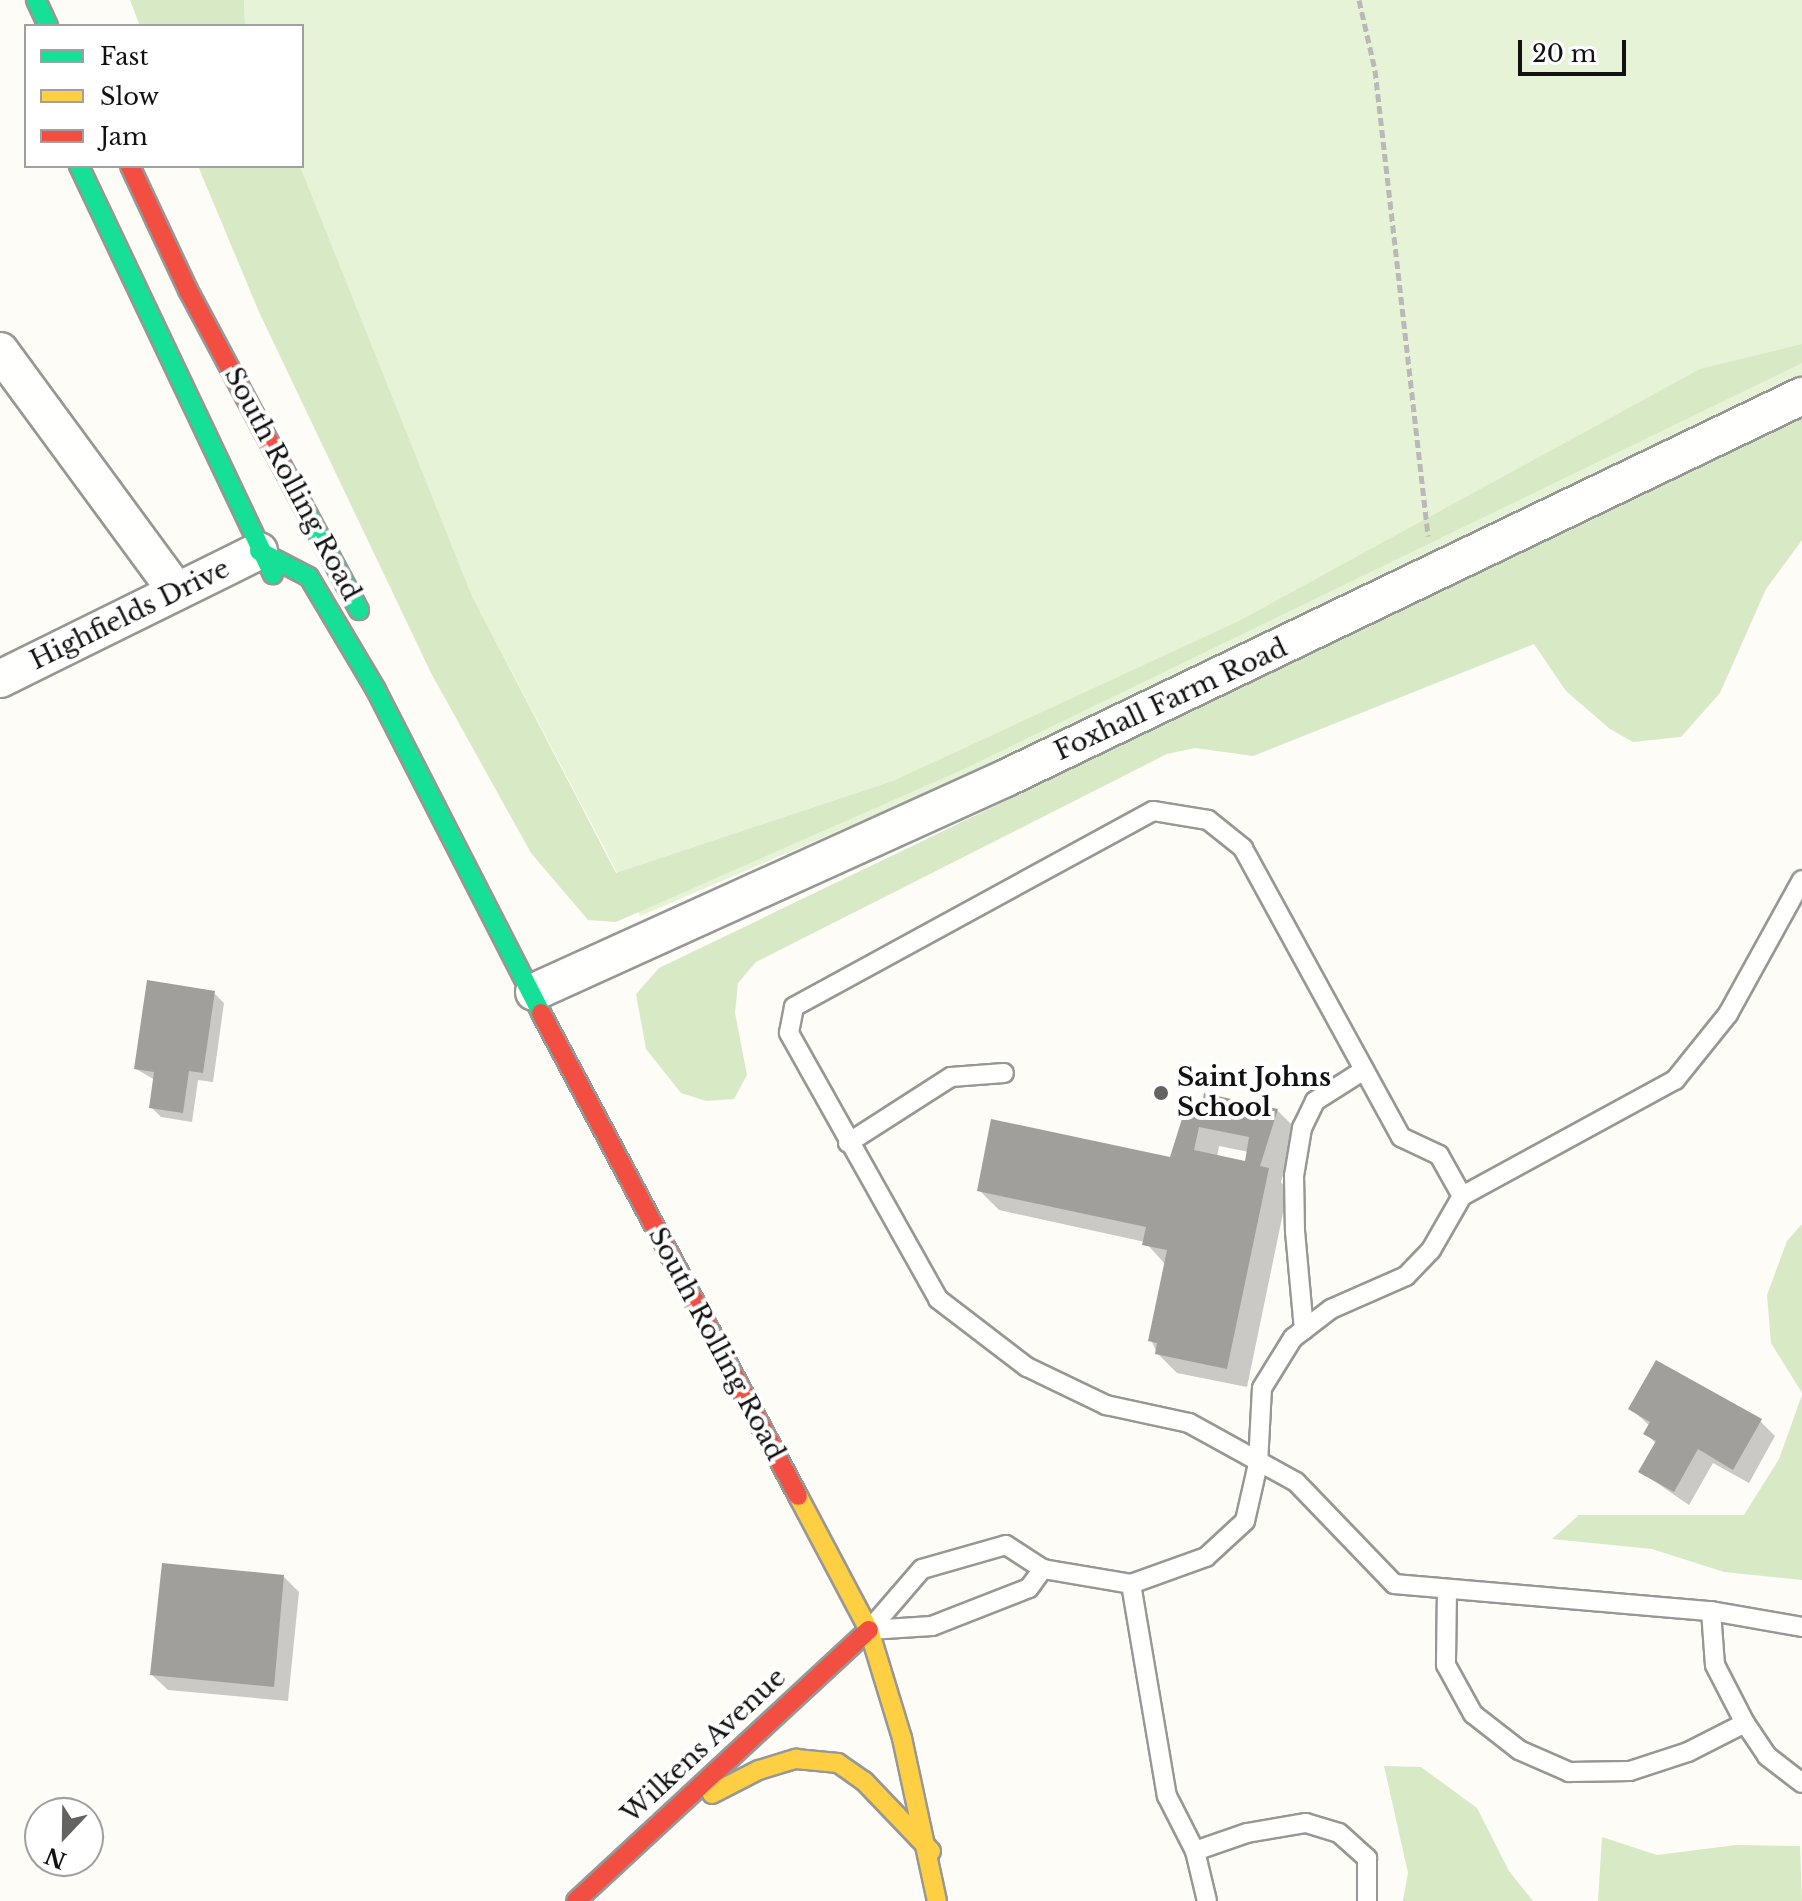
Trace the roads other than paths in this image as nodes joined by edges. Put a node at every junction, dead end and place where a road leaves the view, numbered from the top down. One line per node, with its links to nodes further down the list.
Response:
1 (39, 0): 2 (main road)
2 (48, 24)
3 (80, 168): 10 (main road, South Rolling Road)
4 (116, 168): 6 (main road)
5 (131, 168): 13 (main road, South Rolling Road)
6 (192, 340)
7 (0, 351): 12 (street)
8 (1802, 396): 19 (street, Foxhall Farm Road)
9 (265, 507): 10 (main road, South Rolling Road)
10 (259, 551): 11 (main road, South Rolling Road); 12 (street, Highfields Drive); 17 (main road, South Rolling Road)
11 (283, 590)
12 (176, 591): 14 (street, Highfields Drive)
13 (365, 623)
14 (0, 679)
15 (408, 706): 17 (main road, South Rolling Road)
16 (388, 756): 17 (main road, South Rolling Road)
17 (434, 810): 19 (main road, South Rolling Road)
18 (1802, 880): 23 (lane)
19 (534, 992): 31 (main road, South Rolling Road)
20 (1364, 1070): 22 (lane); 23 (lane); 24 (lane)
21 (1004, 1073): 22 (lane)
22 (848, 1143): 25 (lane)
23 (1462, 1196): 24 (lane)
24 (1304, 1330): 25 (lane)
25 (1258, 1464): 27 (lane); 28 (lane)
26 (1043, 1569): 27 (lane); 31 (lane); 31 (lane)
27 (1131, 1584): 36 (lane)
28 (1447, 1589): 29 (lane); 32 (lane)
29 (1711, 1611): 30 (lane); 32 (lane)
30 (1802, 1627)
31 (869, 1630): 34 (main road, Wilkens Avenue); 35 (main road, South Rolling Road)
32 (1745, 1723): 33 (lane)
33 (1802, 1783)
34 (660, 1821): 35 (main road); 37 (main road, Wilkens Avenue)
35 (931, 1851): 38 (main road, South Rolling Road)
36 (1195, 1851): 39 (lane); 40 (lane)
37 (576, 1901)
38 (937, 1901)
39 (1207, 1901)
40 (1367, 1901)

